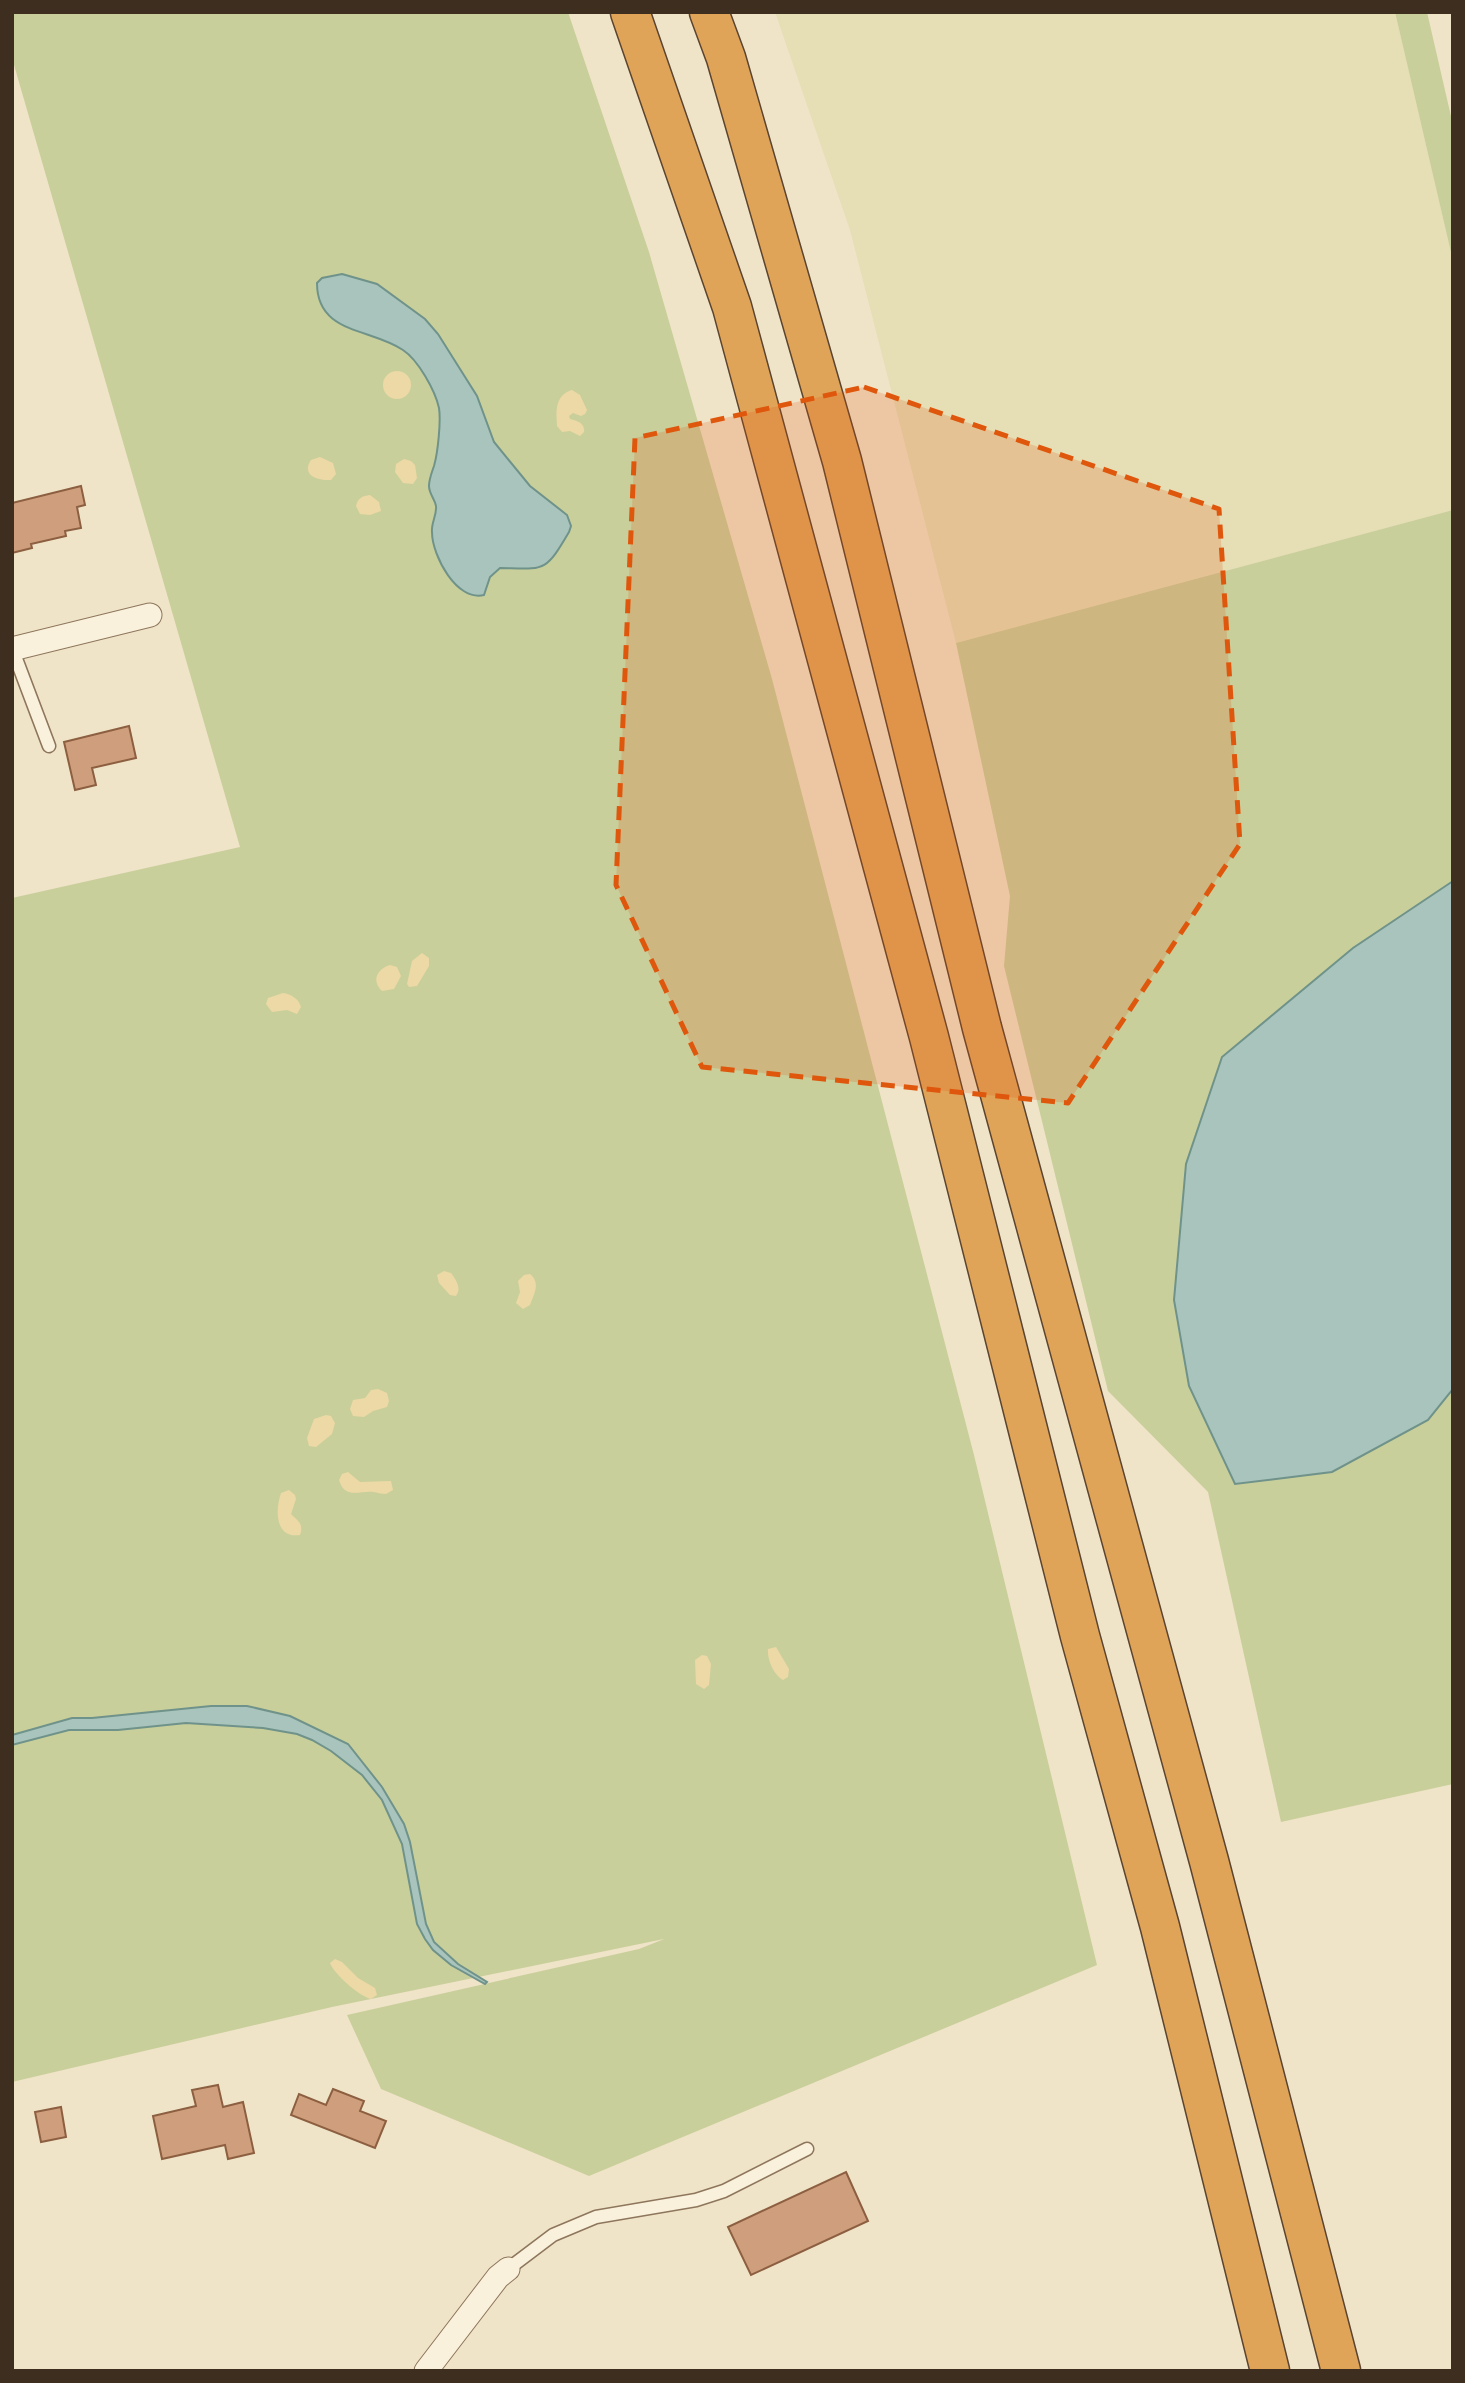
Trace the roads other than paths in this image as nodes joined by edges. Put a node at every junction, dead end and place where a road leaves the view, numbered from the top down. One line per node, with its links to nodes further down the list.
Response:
1 (630, 12): 9 (highway)
2 (709, 12): 10 (highway)
3 (150, 615): 4 (street)
4 (12, 648): 5 (lane)
5 (49, 746)
6 (807, 2149): 7 (lane)
7 (508, 2269): 8 (street)
8 (426, 2371)
9 (1270, 2371)
10 (1341, 2371)

